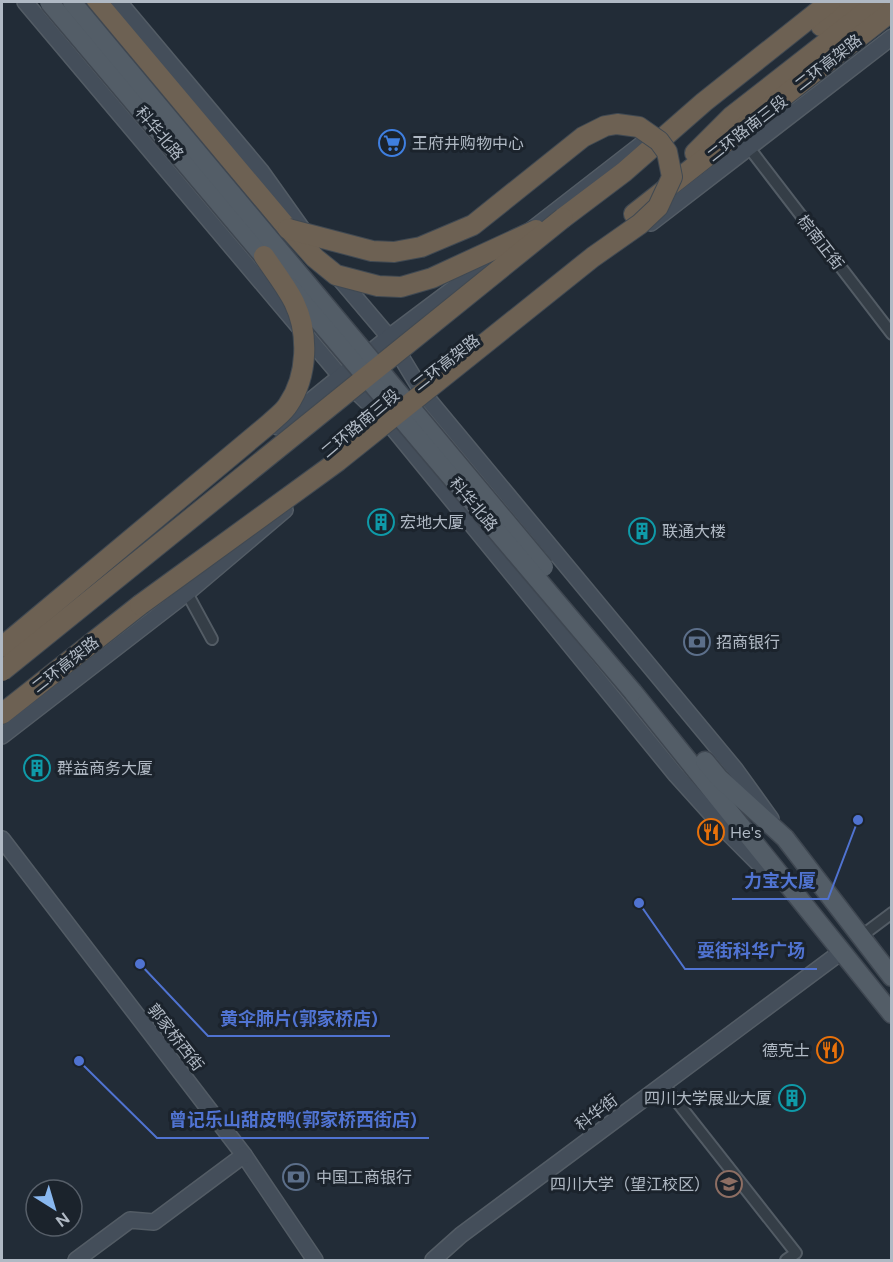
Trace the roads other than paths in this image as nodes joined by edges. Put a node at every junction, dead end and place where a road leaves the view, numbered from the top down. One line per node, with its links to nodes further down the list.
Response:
1 (25, 2): 20 (street)
2 (49, 2): 17 (main road, 科华北路, bridge)
3 (72, 2): 28 (main road, bridge)
4 (97, 2): 16 (highway)
5 (119, 2): 19 (street)
6 (825, 2): 19 (street)
7 (830, 2): 13 (highway, 二环高架路)
8 (851, 2): 13 (highway)
9 (878, 2): 14 (highway, bridge)
10 (891, 11): 14 (highway, 二环高架路, bridge)
11 (891, 37): 12 (street, 二环路南三段)
12 (750, 149): 18 (street, 棕南正街); 21 (street, 二环路南三段)
13 (624, 172): 15 (highway, 二环高架路)
14 (634, 214): 24 (highway, 二环高架路, bridge)
15 (563, 218): 16 (highway, bridge); 27 (highway, 二环高架路, bridge)
16 (288, 229): 24 (highway, bridge)
17 (264, 256): 26 (highway, bridge); 28 (main road, 科华北路, bridge)
18 (891, 334)
19 (389, 337): 20 (street); 21 (street)
20 (342, 378): 22 (street); 26 (street)
21 (423, 393): 22 (street, 二环路南三段); 31 (street)
22 (388, 422): 23 (street, 二环路南三段); 33 (street)
23 (187, 593): 25 (street); 30 (street, 二环路南三段)
24 (140, 605): 29 (highway, 二环高架路)
25 (212, 639)
26 (2, 645)
27 (2, 671)
28 (637, 688): 31 (main road, 科华北路); 33 (main road, 科华北路)
29 (2, 714)
30 (2, 736)
31 (785, 838): 35 (main road, 科华北路)
32 (2, 839): 40 (street, 郭家桥西街)
33 (806, 911): 36 (main road, 科华北路)
34 (891, 913): 35 (street)
35 (860, 937): 37 (main road, 科华北路)
36 (841, 952): 38 (main road, 科华北路); 39 (street, 科华街)
37 (891, 977)
38 (891, 1014)
39 (663, 1084): 43 (street, 科华街); 44 (street)
40 (244, 1155): 41 (street); 42 (street, 郭家桥西街)
41 (76, 1260)
42 (315, 1260)
43 (433, 1260)
44 (786, 1260)

